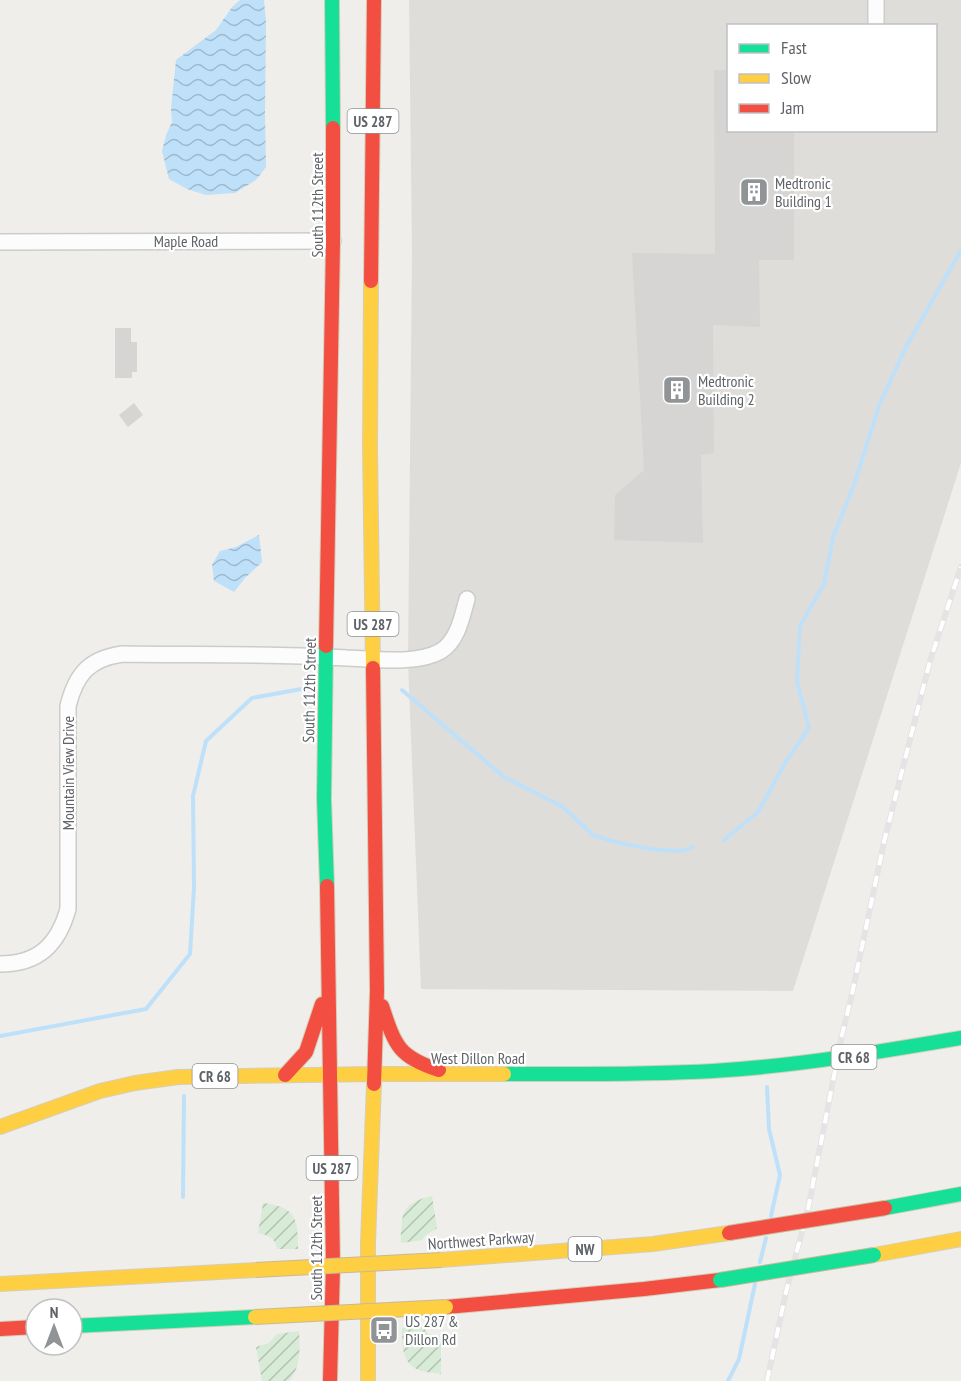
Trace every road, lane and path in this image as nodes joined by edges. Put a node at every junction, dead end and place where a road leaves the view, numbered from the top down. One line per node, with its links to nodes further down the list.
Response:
1 (332, 0): 5 (main road, South 112th Street / US 287)
2 (374, 0): 9 (main road, US 287)
3 (876, 0): 4 (street)
4 (876, 24)
5 (338, 241): 6 (street, Maple Road); 8 (main road, South 112th Street / US 287)
6 (0, 242)
7 (467, 599): 9 (street, Mountain View Drive)
8 (325, 657): 9 (street, Mountain View Drive); 10 (street, Mountain View Drive); 11 (main road, South 112th Street / US 287)
9 (373, 660): 12 (main road, US 287)
10 (0, 964)
11 (328, 985): 15 (main road, South 112th Street / US 287); 17 (main road)
12 (377, 992): 14 (main road, US 287); 16 (main road)
13 (961, 1038): 16 (main road, West Dillon Road / CR 68)
14 (375, 1074): 15 (main road, West Dillon Road / CR 68); 16 (main road, West Dillon Road / CR 68); 26 (main road, US 287)
15 (331, 1075): 17 (main road, West Dillon Road / CR 68); 25 (main road, South 112th Street / US 287)
16 (458, 1075)
17 (285, 1076): 18 (main road, West Dillon Road / CR 68)
18 (0, 1127)
19 (961, 1194): 21 (main road, Northwest Parkway / NW, bridge)
20 (961, 1239): 22 (main road, bridge)
21 (0, 1284)
22 (84, 1325)
23 (24, 1328): 24 (main road)
24 (0, 1329)
25 (330, 1381)
26 (368, 1381)

